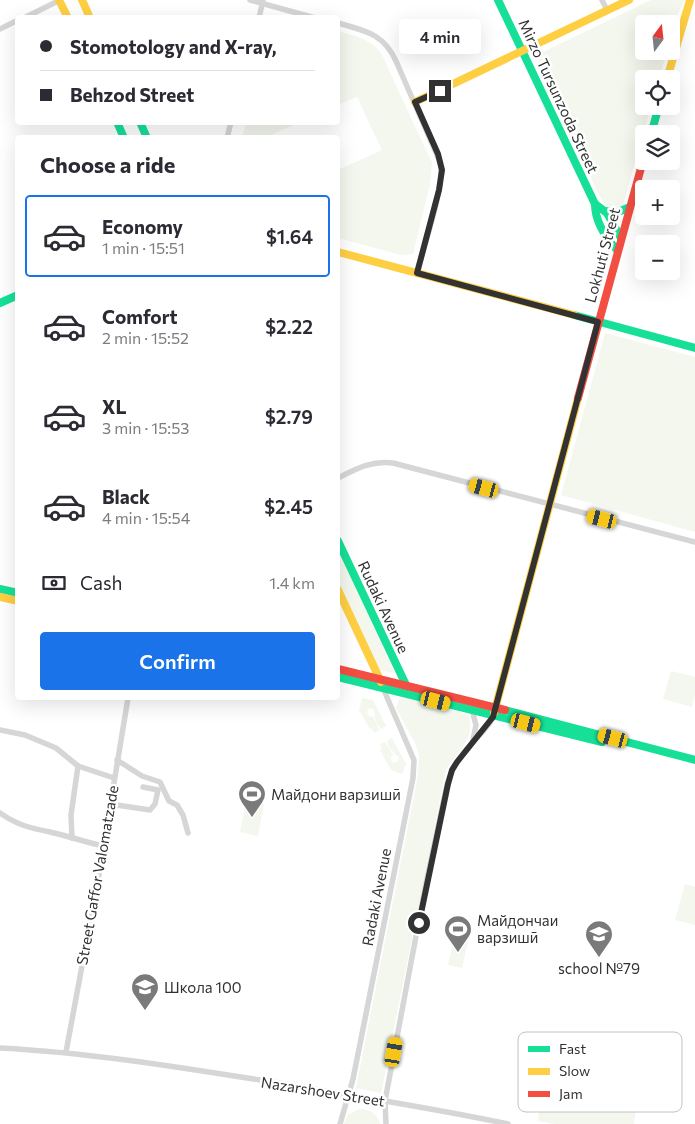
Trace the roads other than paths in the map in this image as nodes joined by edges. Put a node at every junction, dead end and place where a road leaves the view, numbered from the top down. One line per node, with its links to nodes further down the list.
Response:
1 (59, 0): 10 (street); 11 (main road)
2 (82, 0): 12 (main road)
3 (250, 0): 8 (street)
4 (498, 0): 18 (main road, Mirzo Tursunzoda Street)
5 (602, 0): 9 (street)
6 (629, 0): 9 (main road)
7 (690, 0): 19 (main road)
8 (263, 2): 13 (street); 14 (street)
9 (607, 10): 18 (main road)
10 (30, 15)
11 (66, 15)
12 (89, 15)
13 (259, 15)
14 (305, 15)
15 (15, 22): 17 (street)
16 (340, 24): 20 (street)
17 (0, 29)
18 (522, 50): 20 (main road); 22 (main road, Mirzo Tursunzoda Street)
19 (670, 70)
20 (415, 102): 28 (street)
21 (640, 170): 23 (main road, Lokhuti Street)
22 (595, 204): 24 (main road, Mirzo Tursunzoda Street); 26 (main road, Mirzo Tursunzoda Street)
23 (630, 206): 24 (main road); 25 (main road, Lokhuti Street)
24 (605, 211): 25 (main road, Mirzo Tursunzoda Street)
25 (621, 238): 26 (main road, Lokhuti Street)
26 (618, 250): 31 (main road, Lokhuti Street)
27 (340, 253): 28 (main road)
28 (417, 273): 31 (main road)
29 (15, 296): 30 (main road)
30 (0, 303)
31 (598, 322): 32 (main road); 34 (main road, Lokhuti Street)
32 (695, 348)
33 (340, 477): 34 (street)
34 (549, 505): 35 (street); 50 (main road, Lokhuti Street)
35 (695, 542)
36 (340, 545): 45 (main road, Rudaki Avenue)
37 (0, 589): 38 (main road)
38 (15, 592)
39 (340, 594): 44 (main road)
40 (0, 597): 41 (main road)
41 (15, 600)
42 (340, 669): 44 (main road)
43 (340, 677): 46 (main road)
44 (379, 679): 45 (main road); 46 (main road, Radaki Avenue)
45 (406, 686): 48 (main road)
46 (383, 688): 49 (main road); 67 (street, Radaki Avenue)
47 (128, 700): 54 (street, Street Gaffor Valomatzade)
48 (468, 701): 49 (street); 50 (main road)
49 (472, 709): 50 (main road); 53 (street)
50 (494, 711): 51 (main road); 53 (street)
51 (543, 723): 55 (main road); 57 (main road)
52 (0, 730): 56 (street)
53 (472, 742): 68 (street)
54 (117, 760): 58 (street, Street Gaffor Valomatzade); 62 (street)
55 (695, 760)
56 (78, 766): 58 (street); 63 (street)
57 (695, 766)
58 (114, 778): 60 (street, Street Gaffor Valomatzade)
59 (143, 787): 60 (street)
60 (110, 804): 64 (street, Street Gaffor Valomatzade)
61 (0, 813): 63 (street)
62 (188, 833)
63 (72, 838): 64 (street)
64 (103, 846): 66 (street, Street Gaffor Valomatzade)
65 (0, 1048): 66 (street, Nazarshoev Street)
66 (66, 1052): 67 (street, Nazarshoev Street)
67 (349, 1095): 68 (street, Nazarshoev Street); 69 (street, Radaki Avenue)
68 (385, 1101): 70 (street); 71 (street, Nazarshoev Street)
69 (340, 1124)
70 (386, 1124)
71 (508, 1124)

